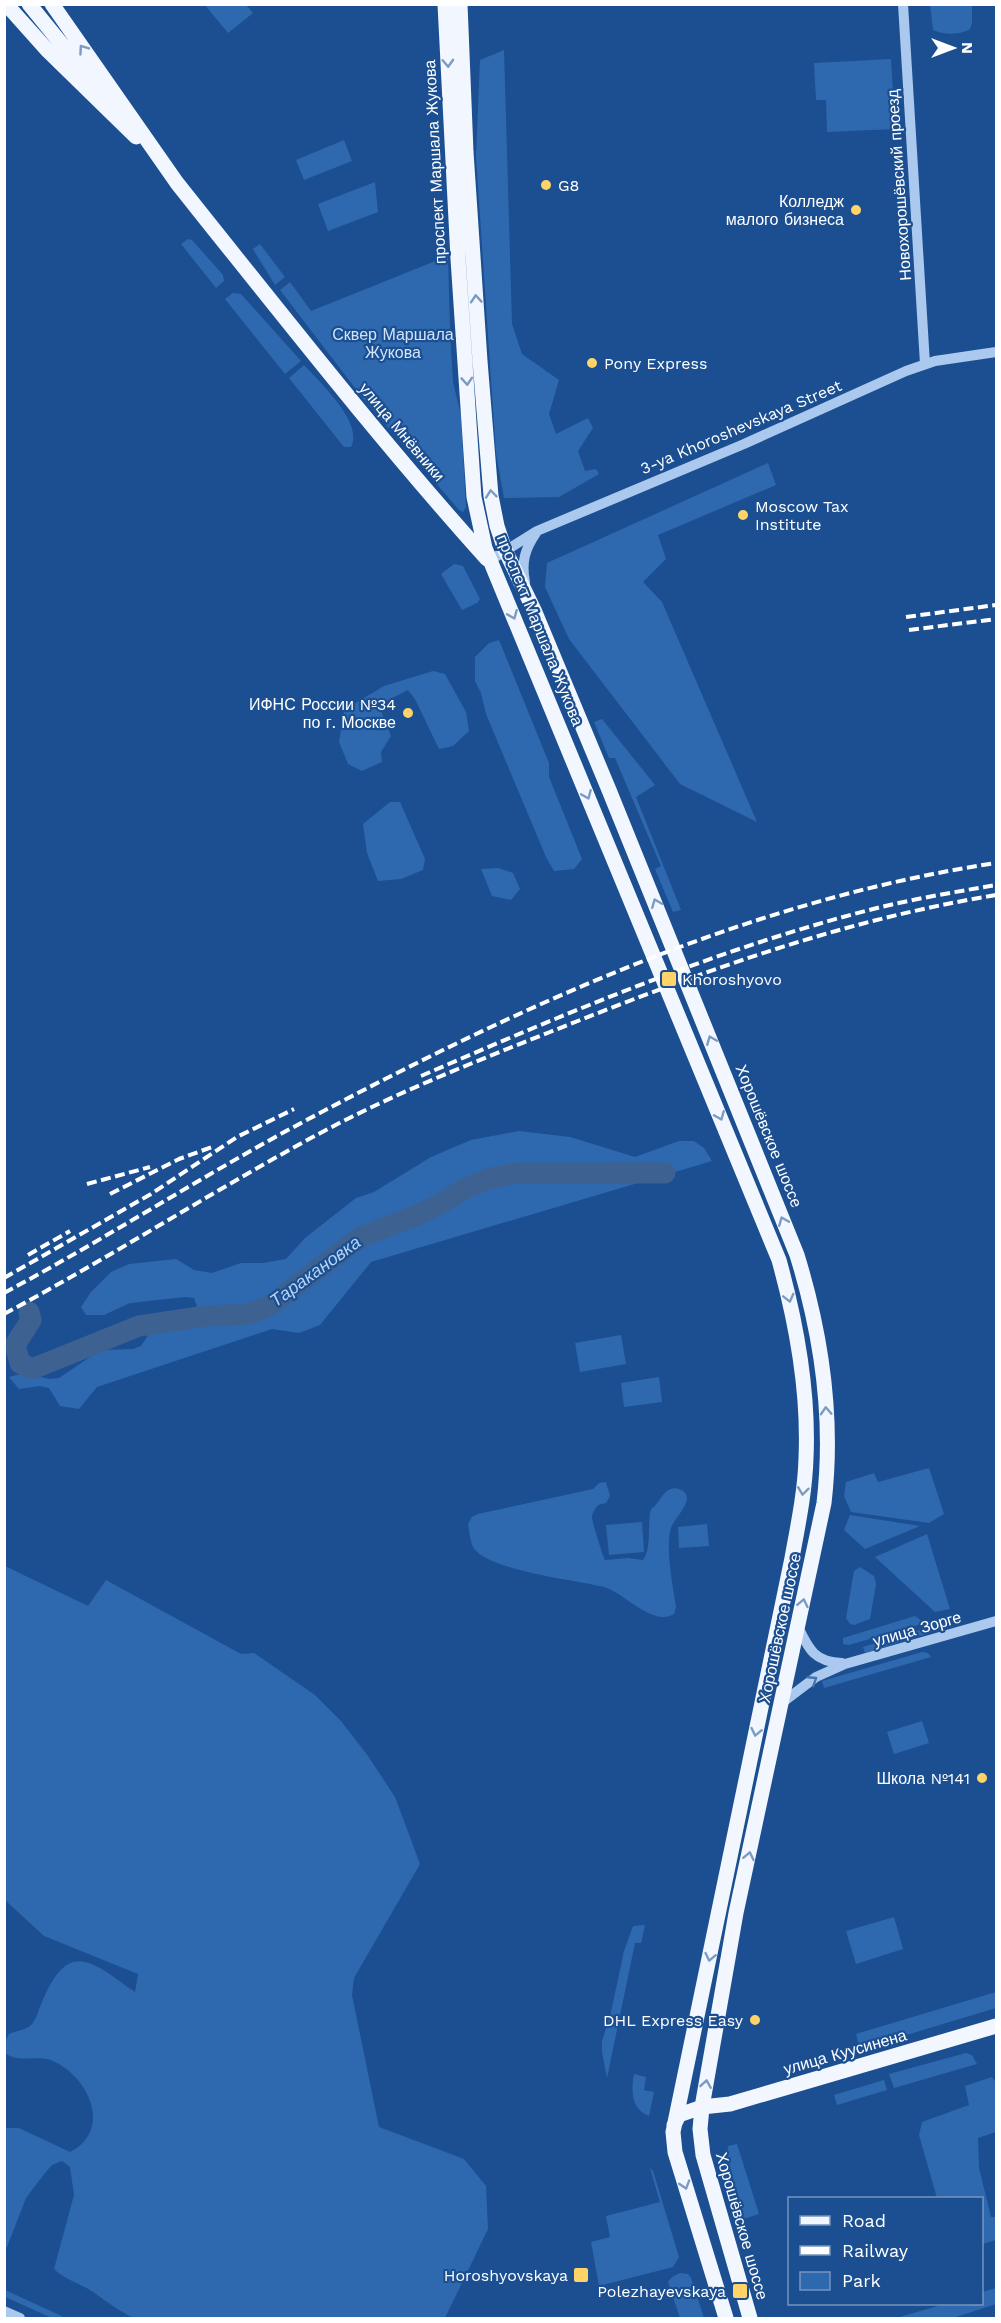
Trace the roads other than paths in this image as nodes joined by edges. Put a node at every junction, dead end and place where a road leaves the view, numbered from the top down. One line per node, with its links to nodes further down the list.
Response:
1 (6, 4): 7 (main road, улица Мнёвники)
2 (29, 4): 7 (main road, улица Мнёвники)
3 (52, 4): 8 (main road, улица Мнёвники, one-way to 3)
4 (445, 4): 11 (main road, проспект Маршала Жукова, one-way to 11)
5 (460, 4): 15 (main road, проспект Маршала Жукова, one-way to 5)
6 (903, 4): 10 (street, Новохорошёвский проезд)
7 (141, 142): 8 (main road, улица Мнёвники)
8 (177, 183): 12 (main road, улица Мнёвники)
9 (996, 352): 10 (street, 3-ya Khoroshevskaya Street)
10 (925, 364): 13 (street, 3-ya Khoroshevskaya Street)
11 (474, 497): 12 (main road); 14 (main road, проспект Маршала Жукова)
12 (445, 512): 14 (main road); 16 (main road, улица Мнёвники)
13 (537, 531): 15 (street, 3-ya Khoroshevskaya Street); 17 (street)
14 (482, 534): 15 (main road); 16 (main road, проспект Маршала Жукова)
15 (505, 550): 16 (street, 3-ya Khoroshevskaya Street); 17 (main road, проспект Маршала Жукова)
16 (489, 561): 19 (main road, проспект Маршала Жукова, one-way to 19)
17 (527, 594): 18 (main road, проспект Маршала Жукова, one-way to 17)
18 (678, 958): 21 (main road, Хорошёвское шоссе, one-way to 18)
19 (658, 965): 25 (main road, Хорошёвское шоссе, one-way to 25)
20 (996, 1622): 22 (street, улица Зорге)
21 (798, 1628): 22 (street); 23 (main road, Хорошёвское шоссе)
22 (845, 1664): 23 (street, улица Зорге, one-way to 22)
23 (783, 1702): 26 (main road, Хорошёвское шоссе, one-way to 23)
24 (996, 2026): 26 (main road, улица Куусинена)
25 (685, 2070): 26 (main road); 27 (main road, Хорошёвское шоссе)
26 (702, 2107): 27 (main road); 31 (main road, Хорошёвское шоссе)
27 (674, 2128): 30 (main road, Хорошёвское шоссе, one-way to 30)
28 (4, 2311): 29 (street)
29 (20, 2319)
30 (726, 2319)
31 (750, 2319)

